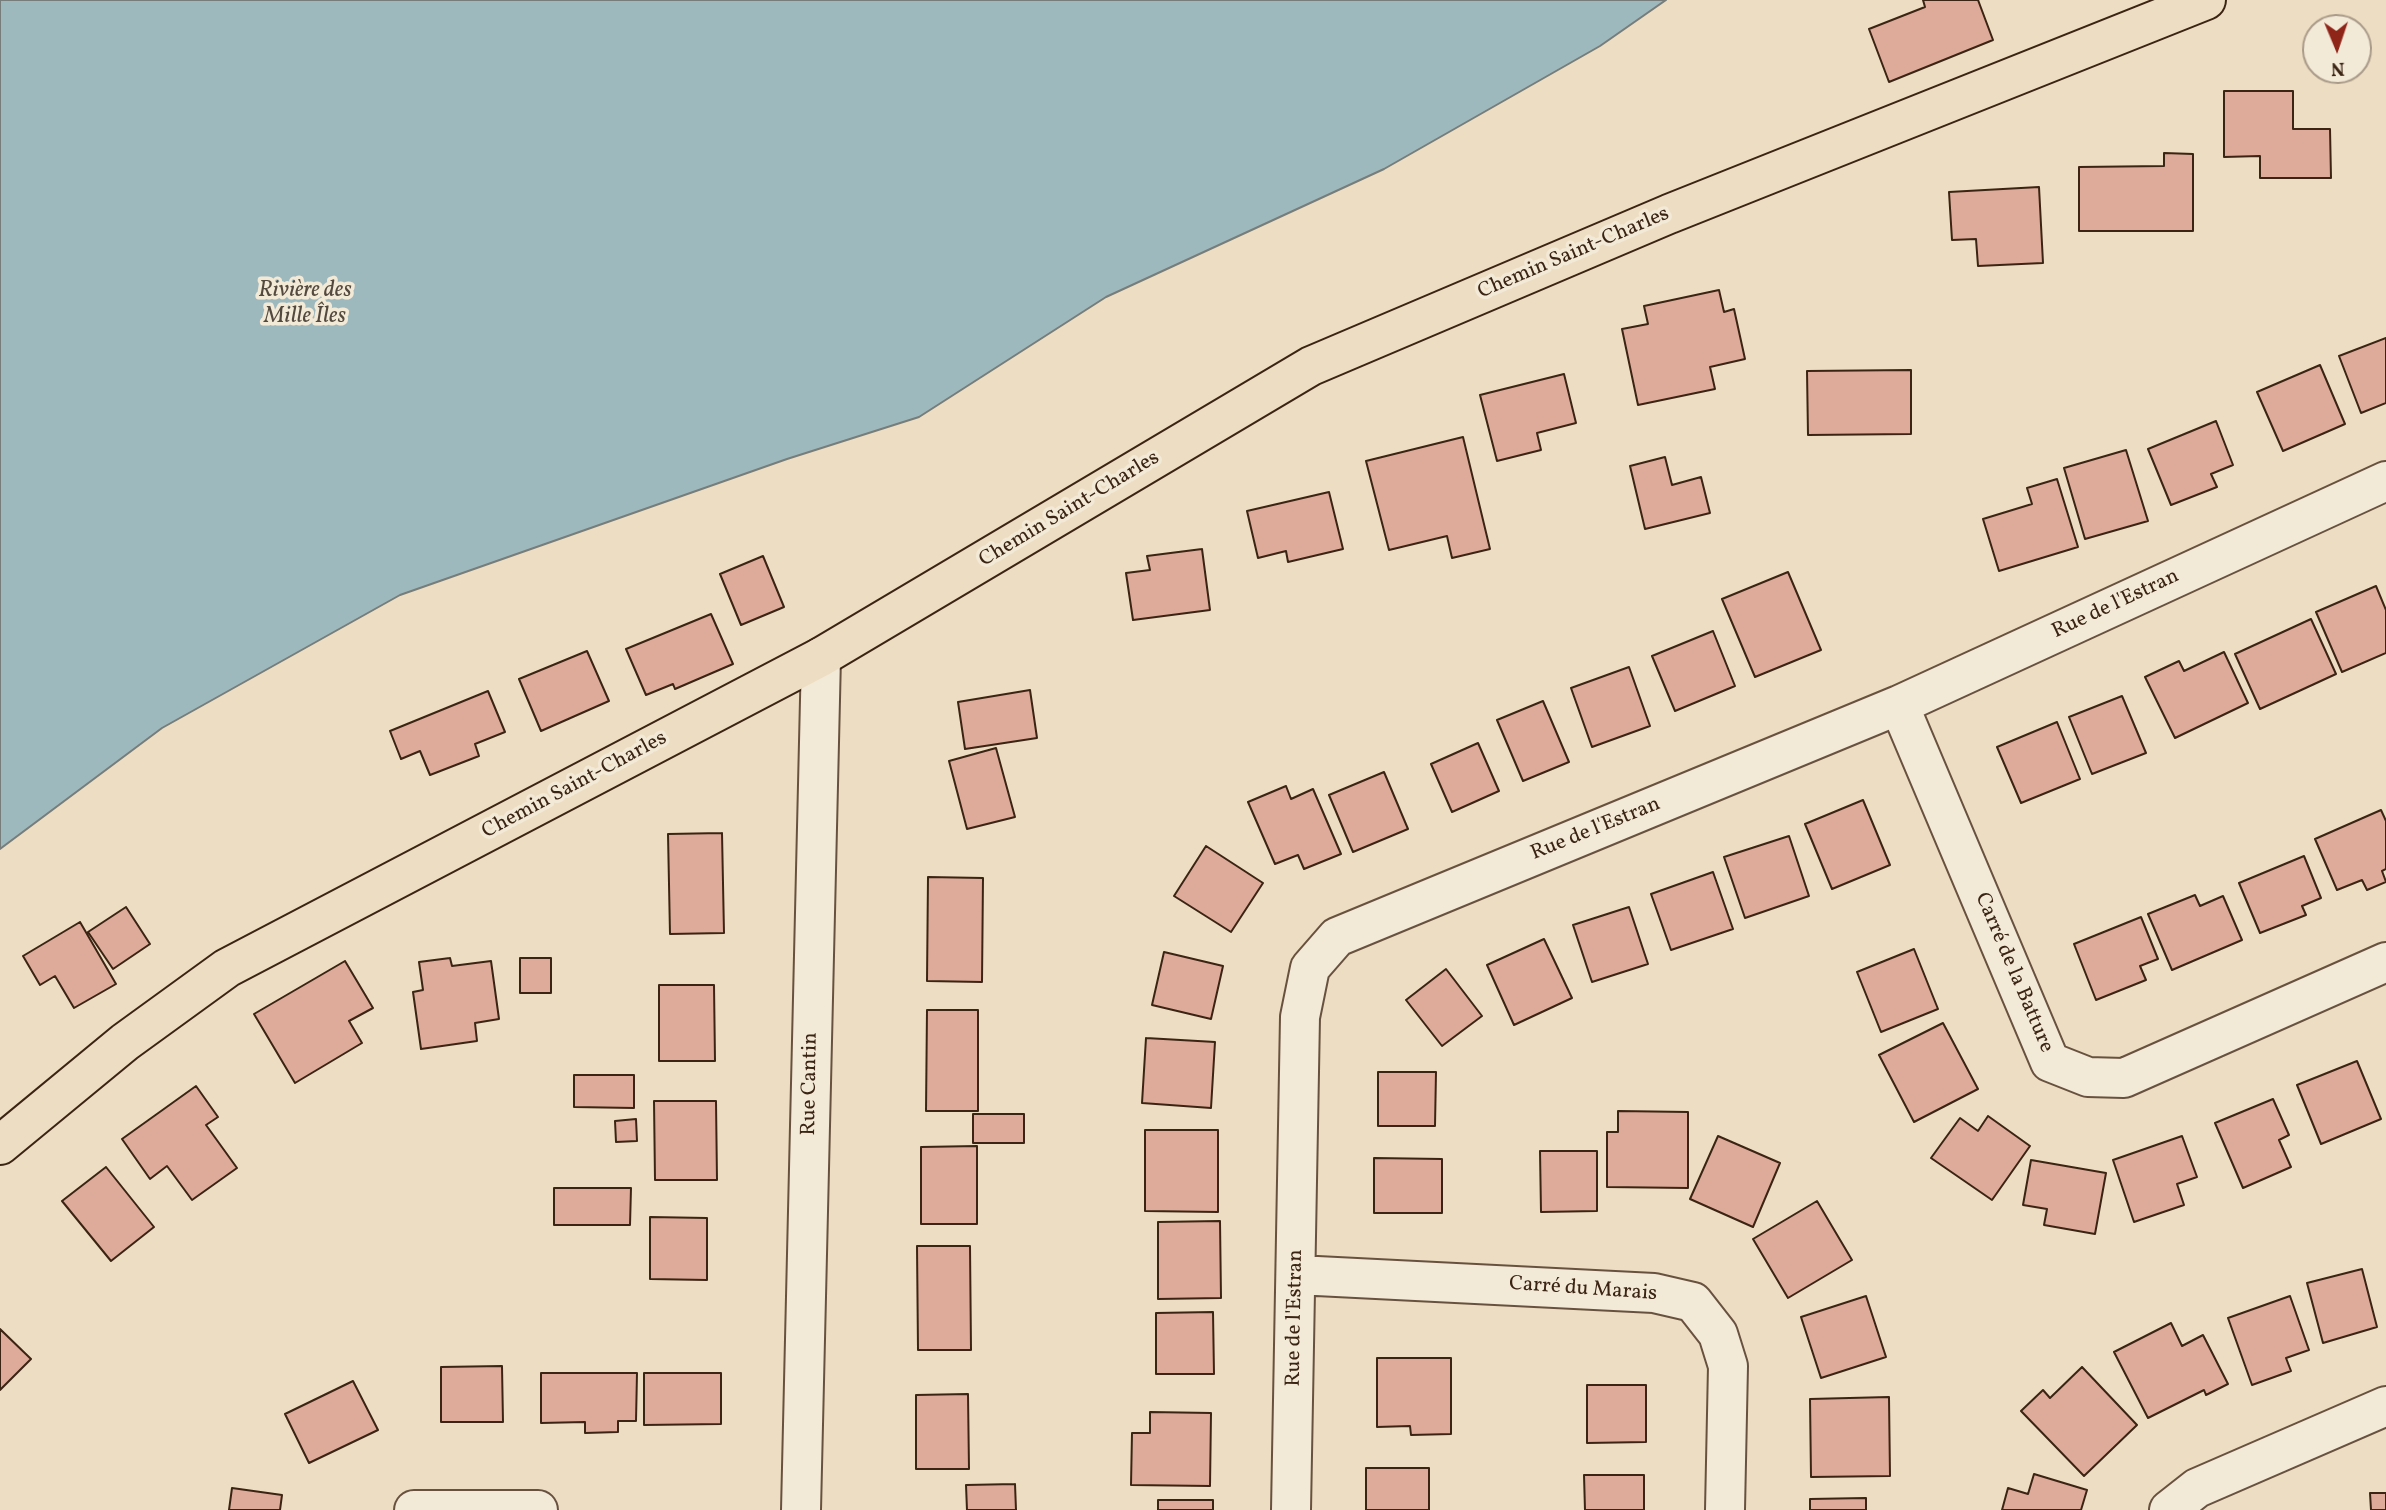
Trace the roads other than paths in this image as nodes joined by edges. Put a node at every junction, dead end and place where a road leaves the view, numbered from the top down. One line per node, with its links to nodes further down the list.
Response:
1 (2206, 0): 3 (main road, Chemin Saint-Charles)
2 (2386, 481): 4 (street, Rue de l'Estran)
3 (821, 657): 6 (main road, Chemin Saint-Charles); 11 (street, Rue Cantin)
4 (1899, 705): 5 (street, Carré de la Batture); 7 (street, Rue de l'Estran)
5 (2386, 962)
6 (0, 1145)
7 (1297, 1275): 12 (street, Rue de l'Estran); 13 (street, Carré du Marais)
8 (2386, 1406): 14 (street)
9 (414, 1510): 10 (street)
10 (538, 1510)
11 (801, 1510)
12 (1291, 1510)
13 (1725, 1510)
14 (2169, 1510)

